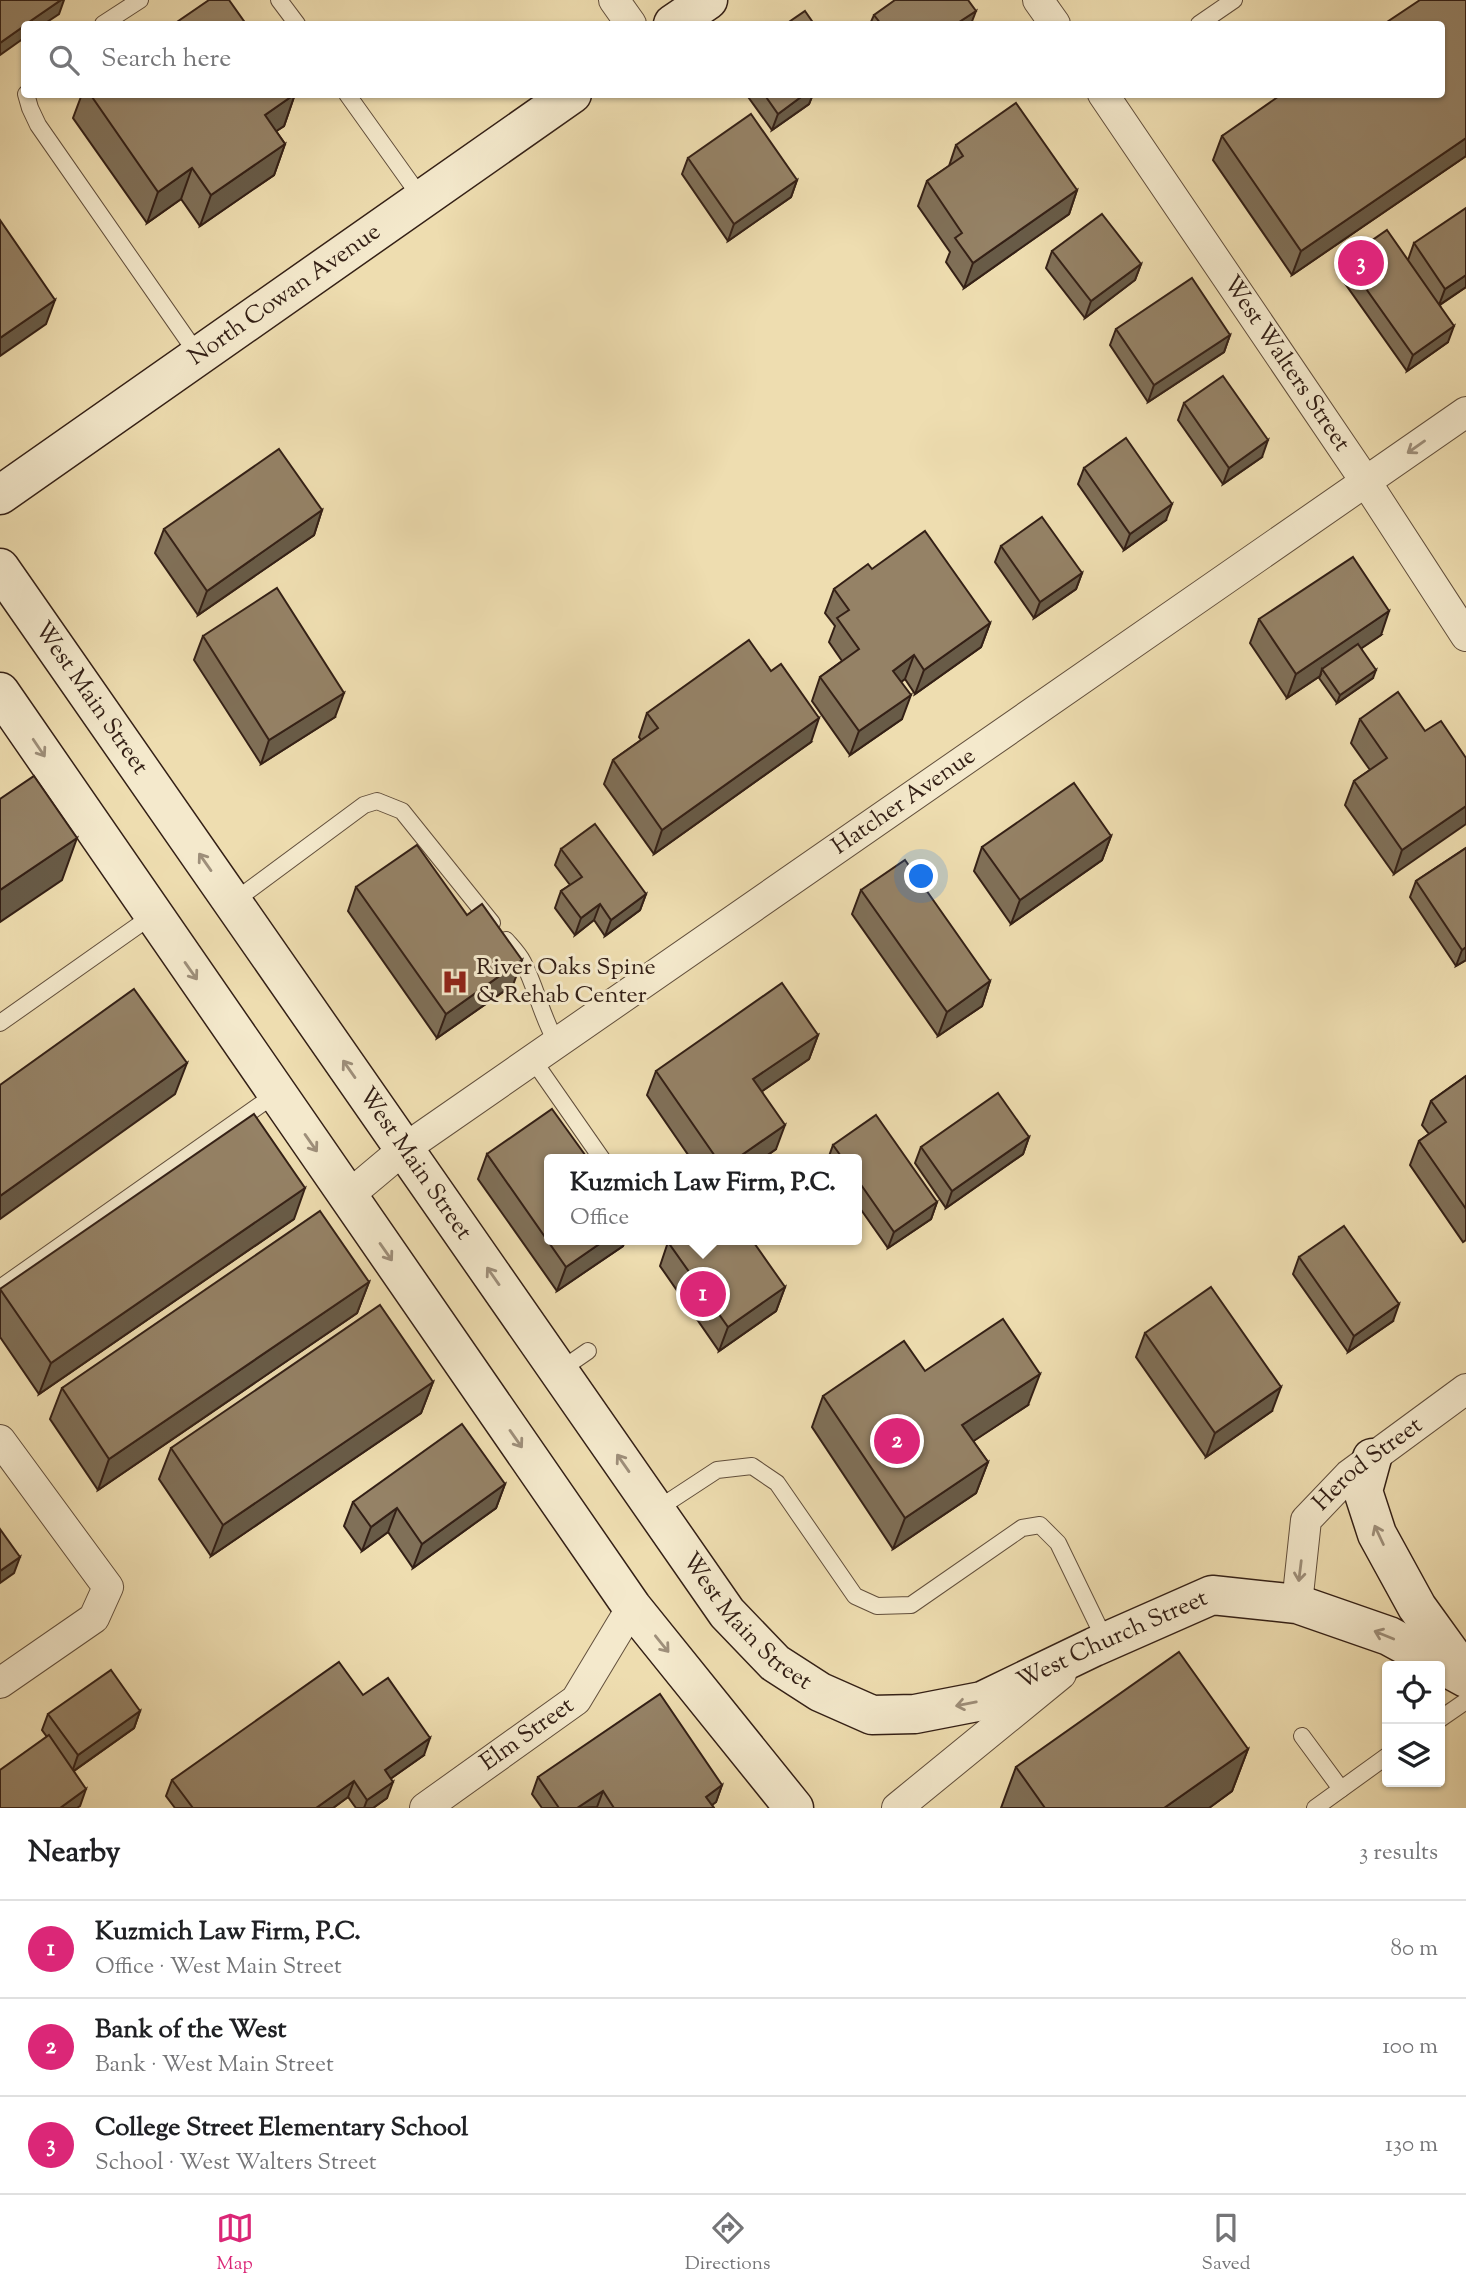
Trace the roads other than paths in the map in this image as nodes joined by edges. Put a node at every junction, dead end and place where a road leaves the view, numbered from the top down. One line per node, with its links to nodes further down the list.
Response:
1 (139, 0): 7 (lane)
2 (279, 0): 8 (lane)
3 (614, 0): 9 (street)
4 (708, 0): 10 (main road)
5 (1038, 0): 11 (street)
6 (1234, 0): 12 (lane)
7 (108, 21)
8 (295, 21)
9 (629, 21)
10 (677, 21)
11 (1053, 21)
12 (1203, 21)
13 (27, 98): 18 (lane)
14 (350, 98): 17 (lane)
15 (566, 98): 17 (main road, North Cowan Avenue)
16 (1106, 98): 20 (street, West Walters Street)
17 (422, 199): 18 (main road, North Cowan Avenue)
18 (198, 355): 21 (main road, North Cowan Avenue)
19 (1466, 412): 20 (street, Hatcher Avenue, one-way to 20)
20 (1366, 482): 23 (street, West Walters Street); 28 (street, Hatcher Avenue)
21 (0, 495)
22 (0, 568): 25 (main road, West Main Street, one-way to 22)
23 (1466, 636)
24 (0, 692): 26 (main road, one-way to 26)
25 (233, 902): 28 (lane); 31 (main road, West Main Street, one-way to 25)
26 (153, 915): 27 (lane); 30 (main road, one-way to 30)
27 (0, 1023)
28 (557, 1043): 29 (street, Hatcher Avenue)
29 (533, 1060): 31 (street, Hatcher Avenue); 32 (lane)
30 (277, 1093): 33 (main road, one-way to 33); 34 (lane)
31 (404, 1149): 33 (street, Hatcher Avenue); 38 (main road, West Main Street, one-way to 31)
32 (599, 1154)
33 (348, 1196): 40 (main road, one-way to 40)
34 (0, 1288)
35 (1466, 1389): 37 (street, Herod Street)
36 (0, 1440): 43 (street)
37 (1372, 1458): 39 (street, Herod Street, one-way to 39); 42 (main road, one-way to 37)
38 (656, 1510): 41 (lane); 45 (main road, West Main Street)
39 (1297, 1604): 41 (main road, West Church Street); 42 (main road, West Church Street, one-way to 39)
40 (632, 1607): 50 (street, Elm Street); 51 (main road, one-way to 51)
41 (1100, 1645): 45 (main road, West Church Street, one-way to 45); 52 (street)
42 (1466, 1677)
43 (0, 1683)
44 (1466, 1700): 46 (lane)
45 (872, 1715)
46 (1445, 1715)
47 (1302, 1736): 49 (lane)
48 (1382, 1760): 49 (lane)
49 (1341, 1789): 53 (lane)
50 (425, 1808)
51 (794, 1808)
52 (897, 1808)
53 (1315, 1808)

